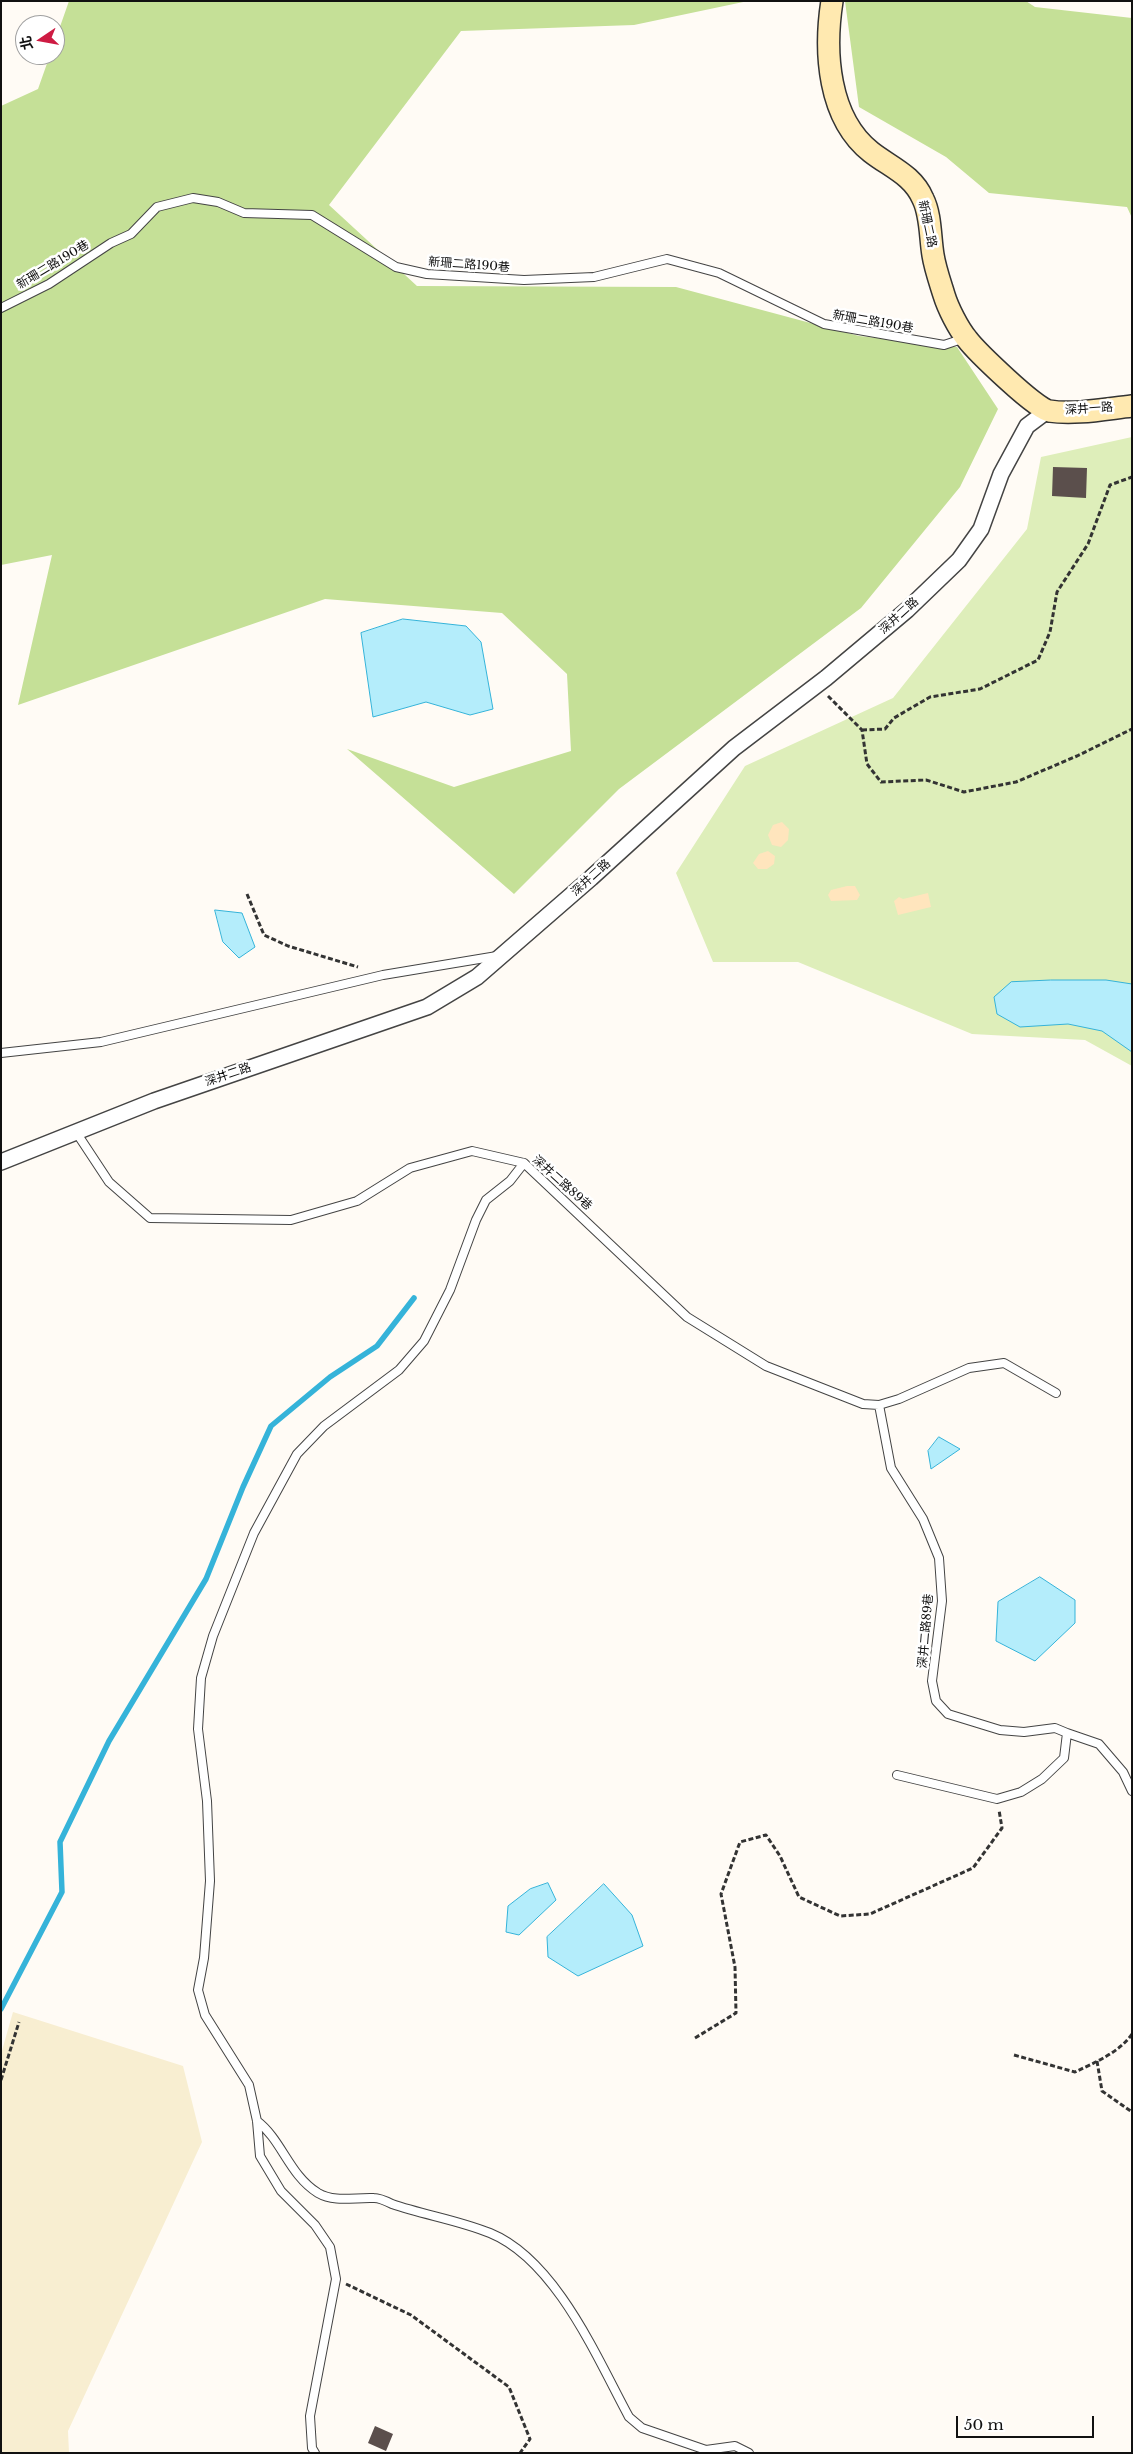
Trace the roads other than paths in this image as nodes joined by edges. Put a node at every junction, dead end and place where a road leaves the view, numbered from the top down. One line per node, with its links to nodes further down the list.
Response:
1 (832, 1): 3 (street, 新珊二路)
2 (1, 308): 3 (lane, 新珊二路190巷)
3 (966, 338): 5 (street, 新珊二路)
4 (1132, 406): 5 (street, 深井一路)
5 (1046, 411): 6 (street, 深井二路)
6 (503, 955): 7 (lane); 8 (street, 深井二路)
7 (1, 1053)
8 (76, 1132): 9 (street, 深井二路); 10 (lane, 深井二路89巷)
9 (1, 1162)
10 (524, 1163): 12 (lane, 深井二路89巷); 16 (lane)
11 (1056, 1393): 12 (lane, 深井二路89巷)
12 (879, 1404): 13 (lane, 深井二路89巷)
13 (1067, 1733): 14 (lane); 15 (lane, 深井二路89巷)
14 (898, 1775)
15 (1132, 1791)
16 (257, 2122): 17 (lane); 18 (lane)
17 (315, 2453)
18 (749, 2453)

